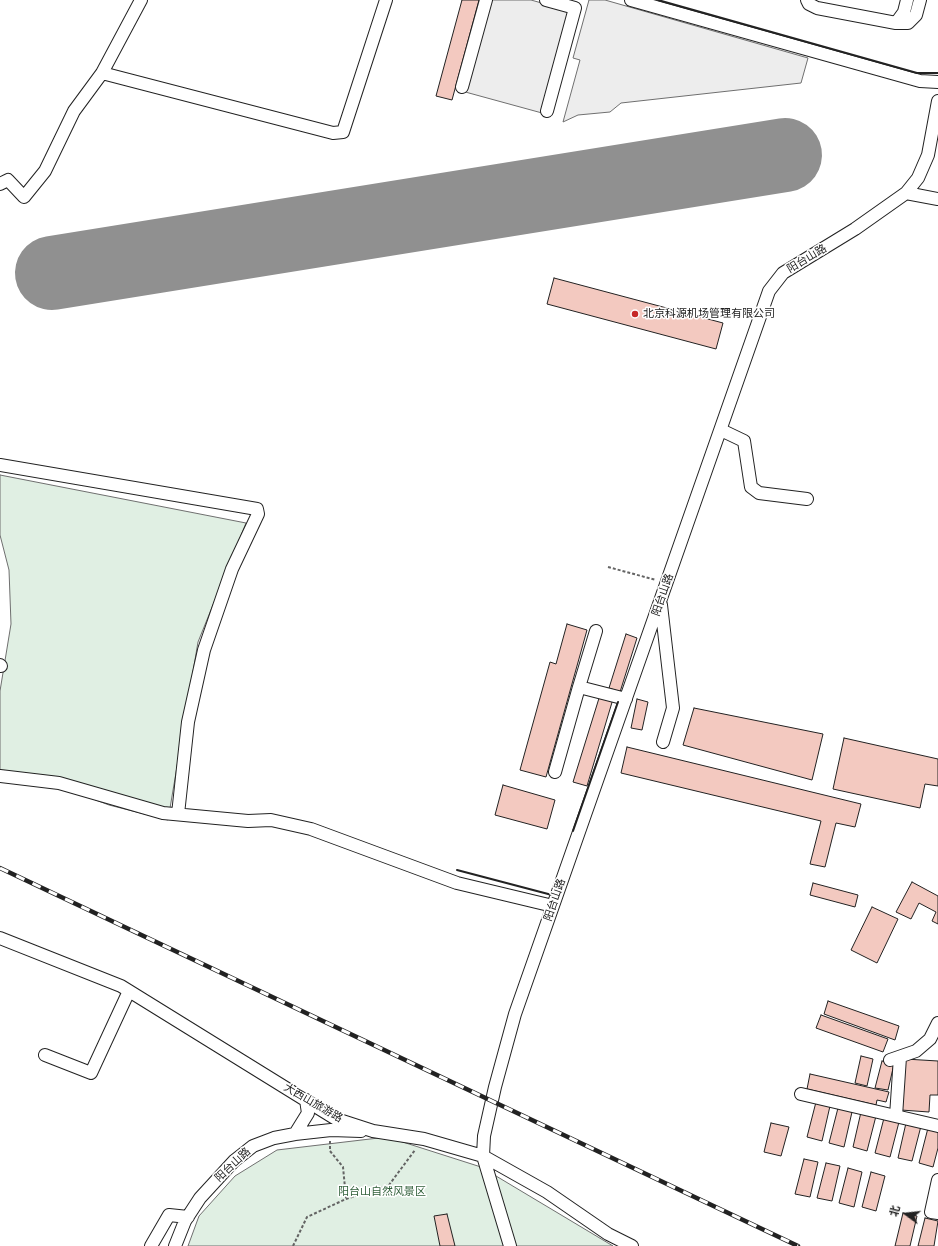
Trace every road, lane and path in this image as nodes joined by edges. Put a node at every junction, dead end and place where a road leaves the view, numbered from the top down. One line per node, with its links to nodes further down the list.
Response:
1 (142, 0): 12 (street)
2 (386, 0): 12 (street)
3 (486, 0): 14 (street)
4 (546, 0): 10 (street)
5 (631, 0): 9 (street)
6 (807, 0): 11 (street)
7 (907, 0): 11 (street)
8 (920, 0): 11 (street)
9 (652, 3): 13 (street)
10 (576, 4): 16 (street)
11 (896, 23)
12 (102, 73): 17 (street)
13 (938, 82)
14 (462, 87)
15 (938, 101): 18 (street, 阳台山路)
16 (547, 111)
17 (0, 184)
18 (906, 193): 19 (street); 20 (street, 阳台山路)
19 (938, 199)
20 (721, 430): 22 (street); 24 (street, 阳台山路)
21 (0, 465): 32 (street)
22 (807, 500)
23 (608, 567): 24 (path)
24 (667, 583): 25 (street, 阳台山路)
25 (660, 602): 28 (street, 阳台山路); 29 (street)
26 (596, 631): 27 (street)
27 (580, 687): 28 (street); 30 (street)
28 (626, 699): 33 (street, 阳台山路)
29 (663, 742)
30 (555, 772)
31 (0, 776): 32 (street)
32 (178, 814): 33 (street)
33 (553, 906): 46 (street, 阳台山路)
34 (0, 938): 35 (street, 大西山旅游路)
35 (129, 991): 37 (street); 39 (street, 大西山旅游路)
36 (938, 1023): 40 (street)
37 (45, 1055)
38 (801, 1094): 40 (street)
39 (306, 1100): 43 (street, 大西山旅游路); 44 (street)
40 (896, 1116): 41 (street)
41 (938, 1126)
42 (331, 1130): 43 (street, 阳台山路); 44 (street, 阳台山路); 48 (path)
43 (372, 1131): 45 (street, 大西山旅游路)
44 (295, 1134): 50 (street, 阳台山路)
45 (424, 1139): 46 (street, 大西山旅游路); 48 (path)
46 (483, 1156): 51 (street, 大西山旅游路); 55 (street, 阳台山路)
47 (938, 1180): 49 (street)
48 (346, 1199): 54 (path)
49 (938, 1213)
50 (188, 1217): 52 (street); 53 (street, 阳台山路)
51 (609, 1240): 56 (street, 大西山旅游路)
52 (151, 1246)
53 (175, 1246)
54 (293, 1246)
55 (510, 1246)
56 (632, 1246)

